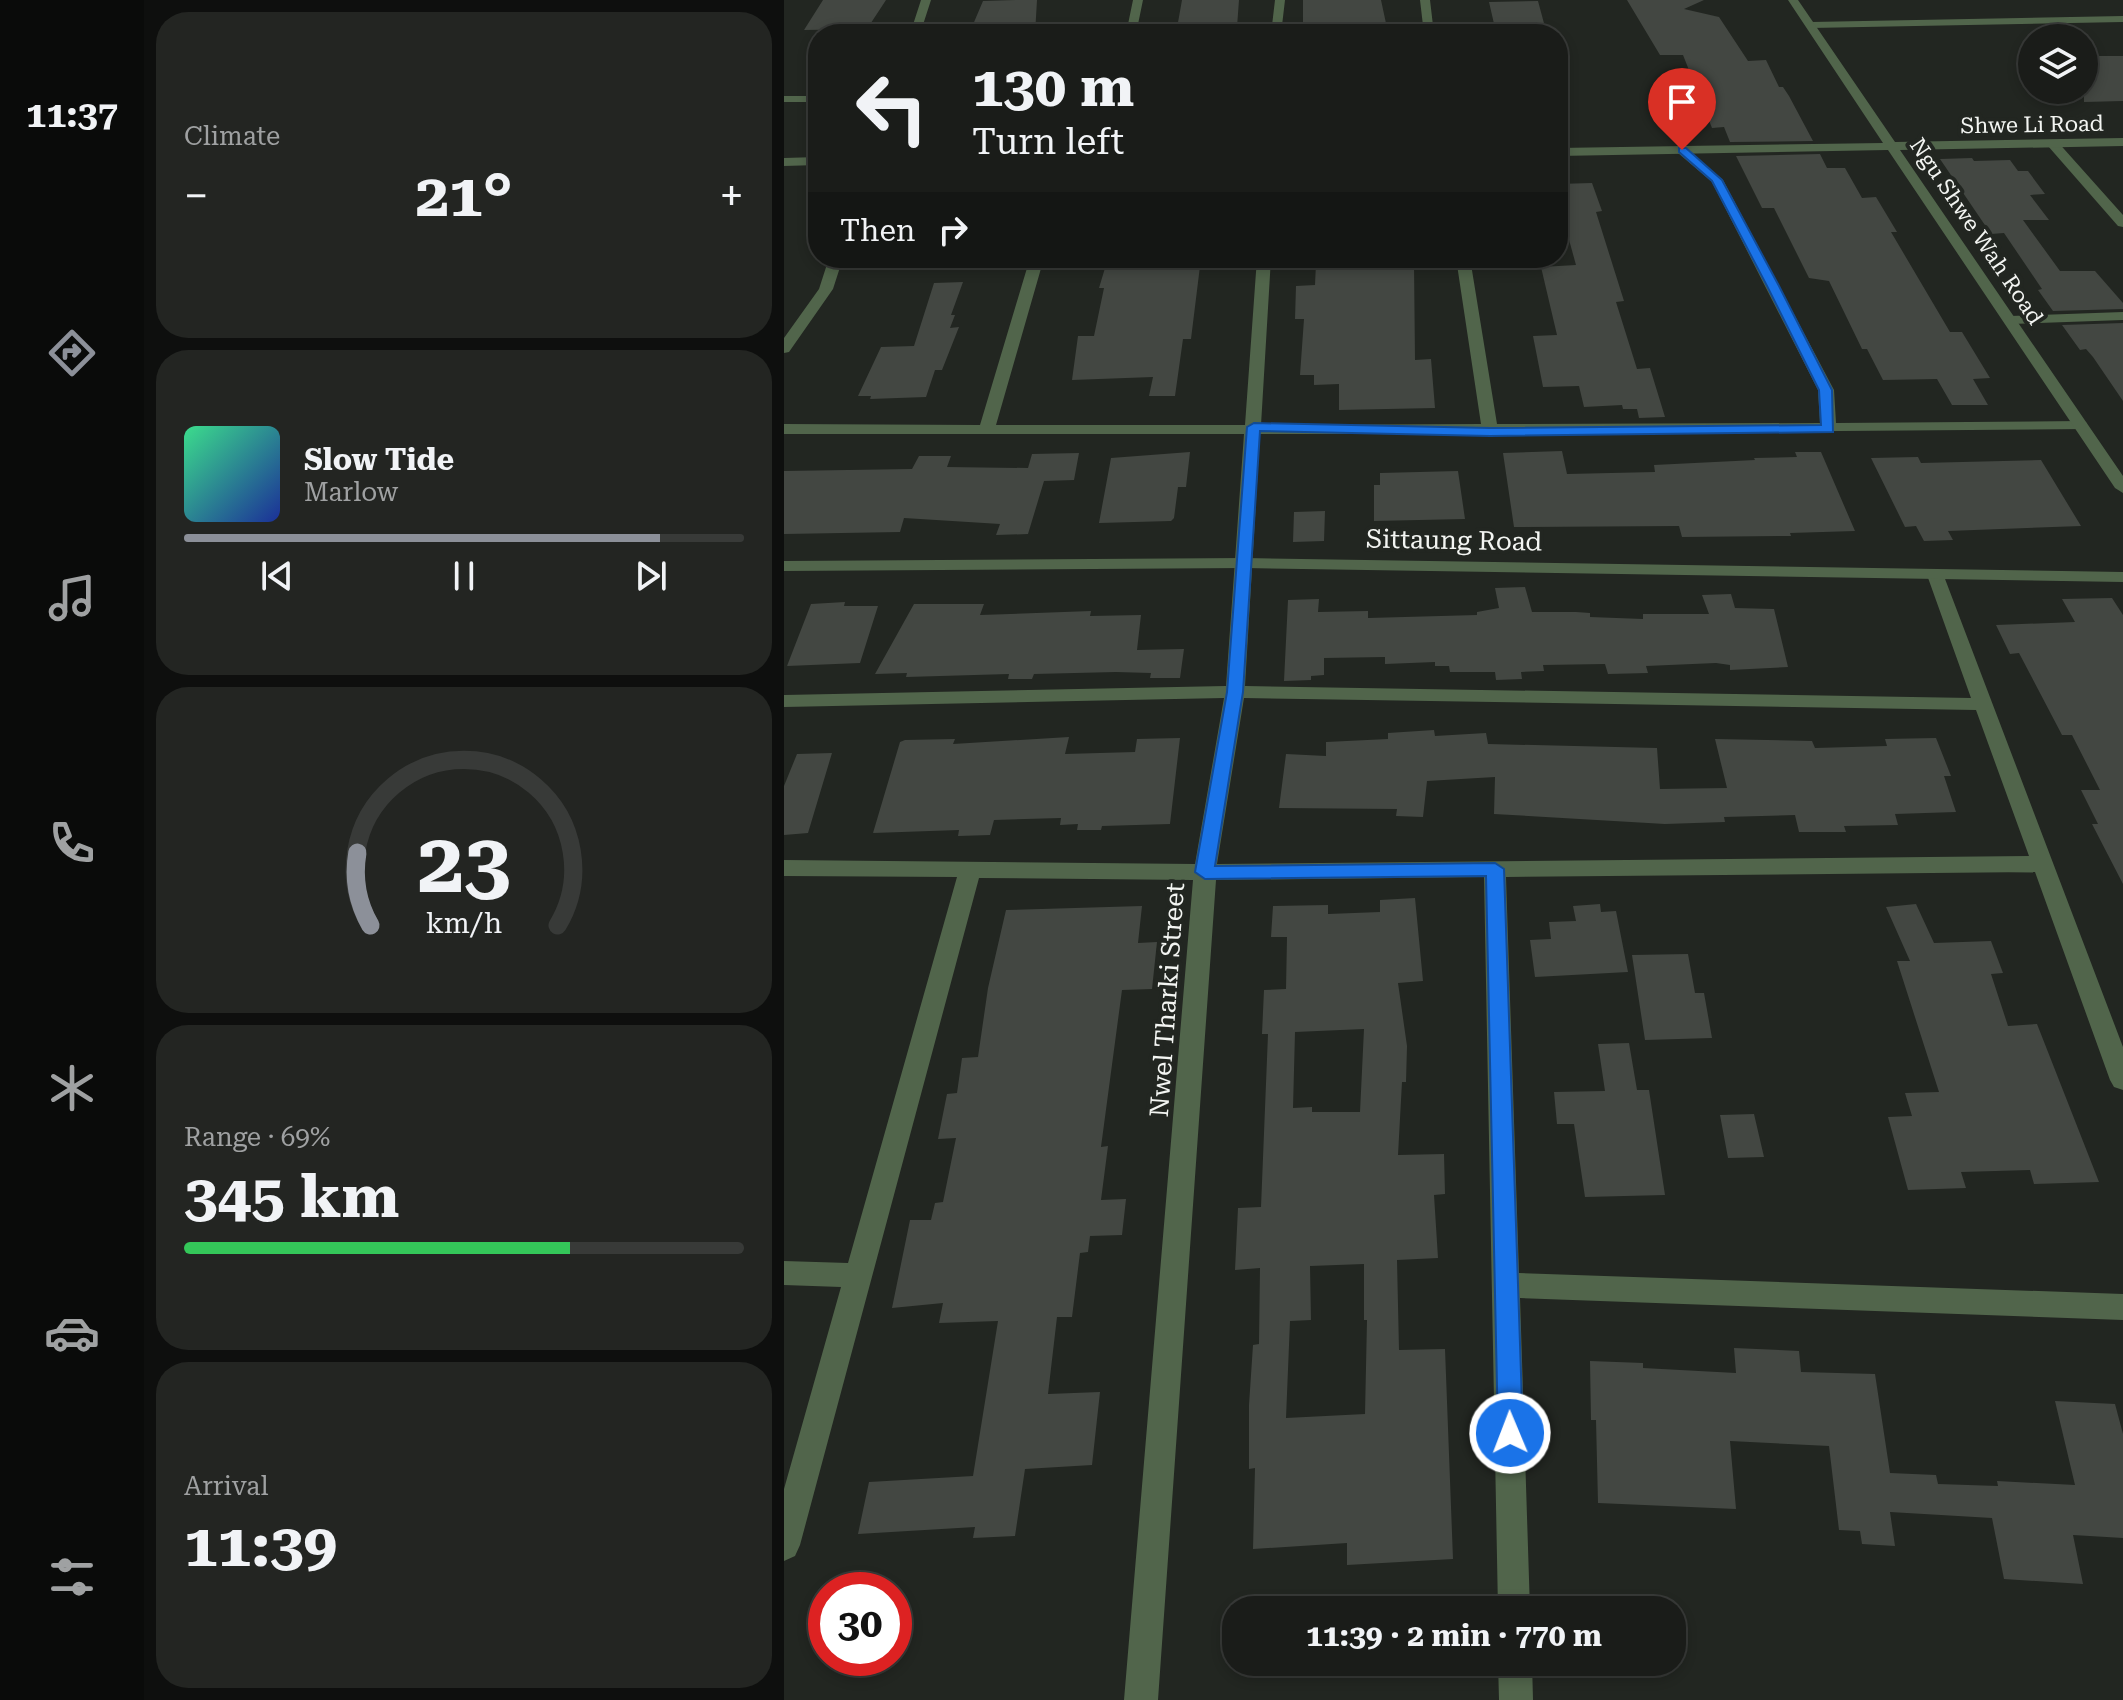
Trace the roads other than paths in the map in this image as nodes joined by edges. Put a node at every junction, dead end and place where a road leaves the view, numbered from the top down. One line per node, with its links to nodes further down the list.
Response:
1 (926, 0): 7 (street)
2 (1138, 0): 8 (street)
3 (1280, 0): 9 (street)
4 (1425, 0): 10 (street)
5 (1793, 0): 11 (street, Ngu Shwe Wah Road)
6 (2123, 19): 11 (street)
7 (918, 24)
8 (1133, 24)
9 (1277, 24)
10 (1428, 24)
11 (1811, 25): 16 (street, Ngu Shwe Wah Road)
12 (784, 99): 13 (street)
13 (808, 99)
14 (2123, 142): 15 (street, Shwe Li Road)
15 (2052, 143): 16 (street, Shwe Li Road); 21 (street)
16 (1893, 146): 17 (street, Shwe Li Road); 27 (street, Ngu Shwe Wah Road)
17 (1682, 150): 18 (street, Shwe Li Road); 32 (street)
18 (1568, 152)
19 (808, 161): 20 (street)
20 (784, 162)
21 (2123, 223)
22 (833, 268): 28 (street)
23 (1034, 268): 33 (street)
24 (1263, 268): 30 (street, Nwel Tharki Street)
25 (1465, 268): 34 (street)
26 (2123, 316): 27 (street)
27 (2010, 320): 29 (street, Ngu Shwe Wah Road)
28 (784, 349)
29 (2081, 426): 32 (street); 35 (street, Ngu Shwe Wah Road)
30 (1254, 427): 33 (street); 34 (street); 36 (street, Nwel Tharki Street)
31 (784, 429): 33 (street)
32 (1828, 429): 34 (street)
33 (986, 430)
34 (1490, 432)
35 (2123, 488)
36 (1245, 563): 37 (street, Sittaung Road); 38 (street, Sittaung Road); 40 (street, Nwel Tharki Street)
37 (784, 566)
38 (1936, 575): 39 (street, Sittaung Road); 42 (street)
39 (2123, 577)
40 (1235, 692): 41 (street); 42 (street); 47 (street, Nwel Tharki Street)
41 (784, 701)
42 (1984, 704): 43 (street)
43 (2043, 864): 45 (street); 48 (street)
44 (784, 868): 46 (street)
45 (1495, 869): 47 (street); 51 (street)
46 (970, 870): 47 (street); 50 (street)
47 (1205, 872): 56 (street, Nwel Tharki Street)
48 (2123, 1080)
49 (784, 1273): 50 (street)
50 (859, 1275): 53 (street)
51 (1507, 1285): 52 (street); 54 (street)
52 (2123, 1307)
53 (784, 1545)
54 (1514, 1596)
55 (1515, 1676): 57 (street)
56 (1141, 1700)
57 (1516, 1700)

